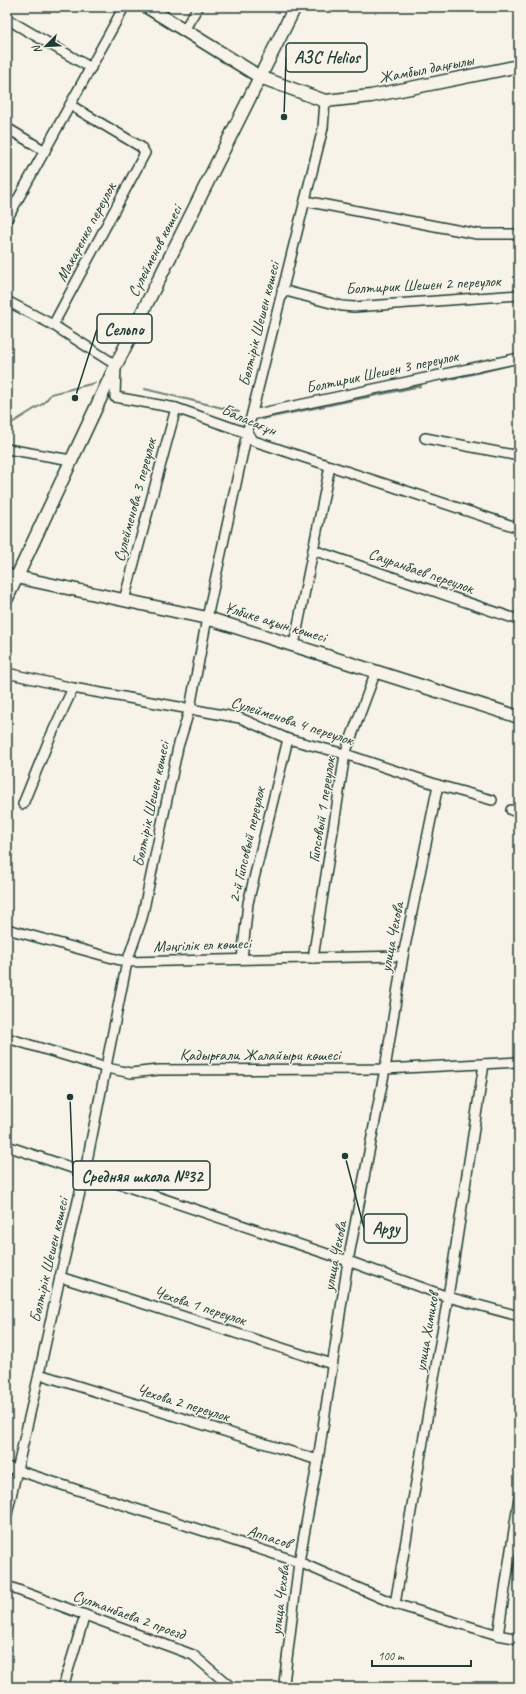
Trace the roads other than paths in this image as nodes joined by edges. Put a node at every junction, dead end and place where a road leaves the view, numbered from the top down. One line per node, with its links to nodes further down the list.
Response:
1 (124, 7): 8 (street)
2 (147, 7): 6 (main road, Жамбыл даңғылы)
3 (198, 7): 6 (street)
4 (295, 7): 9 (main road, Сүлейменов көшесі)
5 (7, 19): 8 (street)
6 (184, 30): 9 (main road, Жамбыл даңғылы)
7 (519, 66): 10 (main road, Жамбыл даңғылы)
8 (91, 68): 11 (street)
9 (260, 77): 10 (main road, Жамбыл даңғылы); 22 (main road, Сүлейменов көшесі)
10 (326, 101): 14 (street, Бөлтірік Шешен көшесі)
11 (70, 105): 13 (street); 20 (street, Макаренко переулок)
12 (7, 128): 13 (street)
13 (45, 151): 15 (street)
14 (305, 200): 16 (street); 17 (street, Бөлтірік Шешен көшесі)
15 (7, 218)
16 (519, 234)
17 (282, 290): 18 (street, Болтирик Шешен 2 переулок); 24 (street, Бөлтірік Шешен көшесі)
18 (519, 295)
19 (7, 301): 20 (street)
20 (54, 325): 22 (street)
21 (519, 358): 24 (street, Болтирик Шешен 3 переулок)
22 (116, 365): 23 (street, Баласағұн); 29 (main road, Сүлейменов көшесі)
23 (176, 408): 25 (street, Баласағұн); 35 (street, Сулейменова 3 переулок)
24 (252, 415): 25 (street, Бөлтірік Шешен көшесі)
25 (248, 433): 30 (street, Баласағұн); 36 (street, Бөлтірік Шешен көшесі)
26 (425, 438): 28 (street)
27 (7, 449): 29 (street)
28 (519, 456)
29 (71, 460): 33 (main road, Сүлейменов көшесі)
30 (330, 466): 31 (street, Баласағұн); 32 (street)
31 (519, 528)
32 (313, 550): 37 (street, Сауранбаев переулок); 38 (street)
33 (12, 575): 34 (main road, Сүлейменов көшесі); 35 (main road, Ұлбике ақын көшесі)
34 (7, 598)
35 (124, 600): 36 (main road, Ұлбике ақын көшесі)
36 (207, 618): 38 (main road, Ұлбике ақын көшесі); 42 (street, Бөлтірік Шешен көшесі)
37 (519, 620)
38 (294, 645): 39 (main road, Ұлбике ақын көшесі)
39 (376, 671): 43 (main road, Ұлбике ақын көшесі); 45 (street, Гипсовый 1 переулок)
40 (7, 673): 41 (street, Сулейменова 4 переулок)
41 (73, 688): 42 (street, Сулейменова 4 переулок); 48 (street)
42 (190, 708): 44 (street, Сулейменова 4 переулок); 53 (street, Бөлтірік Шешен көшесі)
43 (519, 717)
44 (288, 739): 45 (street, Сулейменова 4 переулок); 52 (street, 2-й Гипсовый переулок)
45 (345, 754): 46 (street, Сулейменова 4 переулок); 51 (street, Гипсовый 1 переулок)
46 (438, 785): 47 (street, Сулейменова 4 переулок); 50 (street, улица Чехова)
47 (492, 800)
48 (23, 804)
49 (7, 929): 53 (street, Мәңгілік ел көшесі)
50 (403, 956): 51 (street, Мәңгілік ел көшесі); 58 (street, улица Чехова)
51 (314, 958): 52 (street, Мәңгілік ел көшесі)
52 (242, 959): 53 (street, Мәңгілік ел көшесі)
53 (127, 962): 57 (street, Бөлтірік Шешен көшесі)
54 (7, 1038): 57 (street, Қадырғали Жалайыри көшесі)
55 (519, 1062): 56 (street, Қадырғали Жалайыри көшесі)
56 (484, 1064): 58 (street, Қадырғали Жалайыри көшесі); 63 (street, улица Химиков)
57 (107, 1068): 58 (street, Қадырғали Жалайыри көшесі); 60 (street, Бөлтірік Шешен көшесі)
58 (385, 1069): 61 (street, улица Чехова)
59 (7, 1146): 60 (street)
60 (86, 1172): 61 (street); 62 (street, Бөлтірік Шешен көшесі)
61 (348, 1261): 63 (street); 65 (street, улица Чехова)
62 (60, 1277): 65 (street, Чехова 1 переулок); 66 (street, Бөлтірік Шешен көшесі)
63 (448, 1297): 64 (street); 74 (street, улица Химиков)
64 (519, 1316)
65 (332, 1364): 67 (street, улица Чехова)
66 (39, 1374): 67 (street, Чехова 2 переулок); 69 (street, Бөлтірік Шешен көшесі)
67 (318, 1460): 72 (street, улица Чехова)
68 (7, 1467): 69 (street, Аппасов)
69 (17, 1470): 71 (street, Бөлтірік Шешен көшесі); 72 (street, Аппасов)
70 (519, 1497): 76 (street)
71 (7, 1514)
72 (299, 1562): 74 (street, Аппасов); 78 (street, улица Чехова)
73 (7, 1586): 75 (street, Султанбаева 2 проезд)
74 (395, 1604): 76 (street, Аппасов)
75 (85, 1615): 79 (street); 80 (street, Султанбаева 2 проезд)
76 (498, 1635): 77 (street, Аппасов)
77 (519, 1639)
78 (283, 1686)
79 (64, 1687)
80 (229, 1687)

